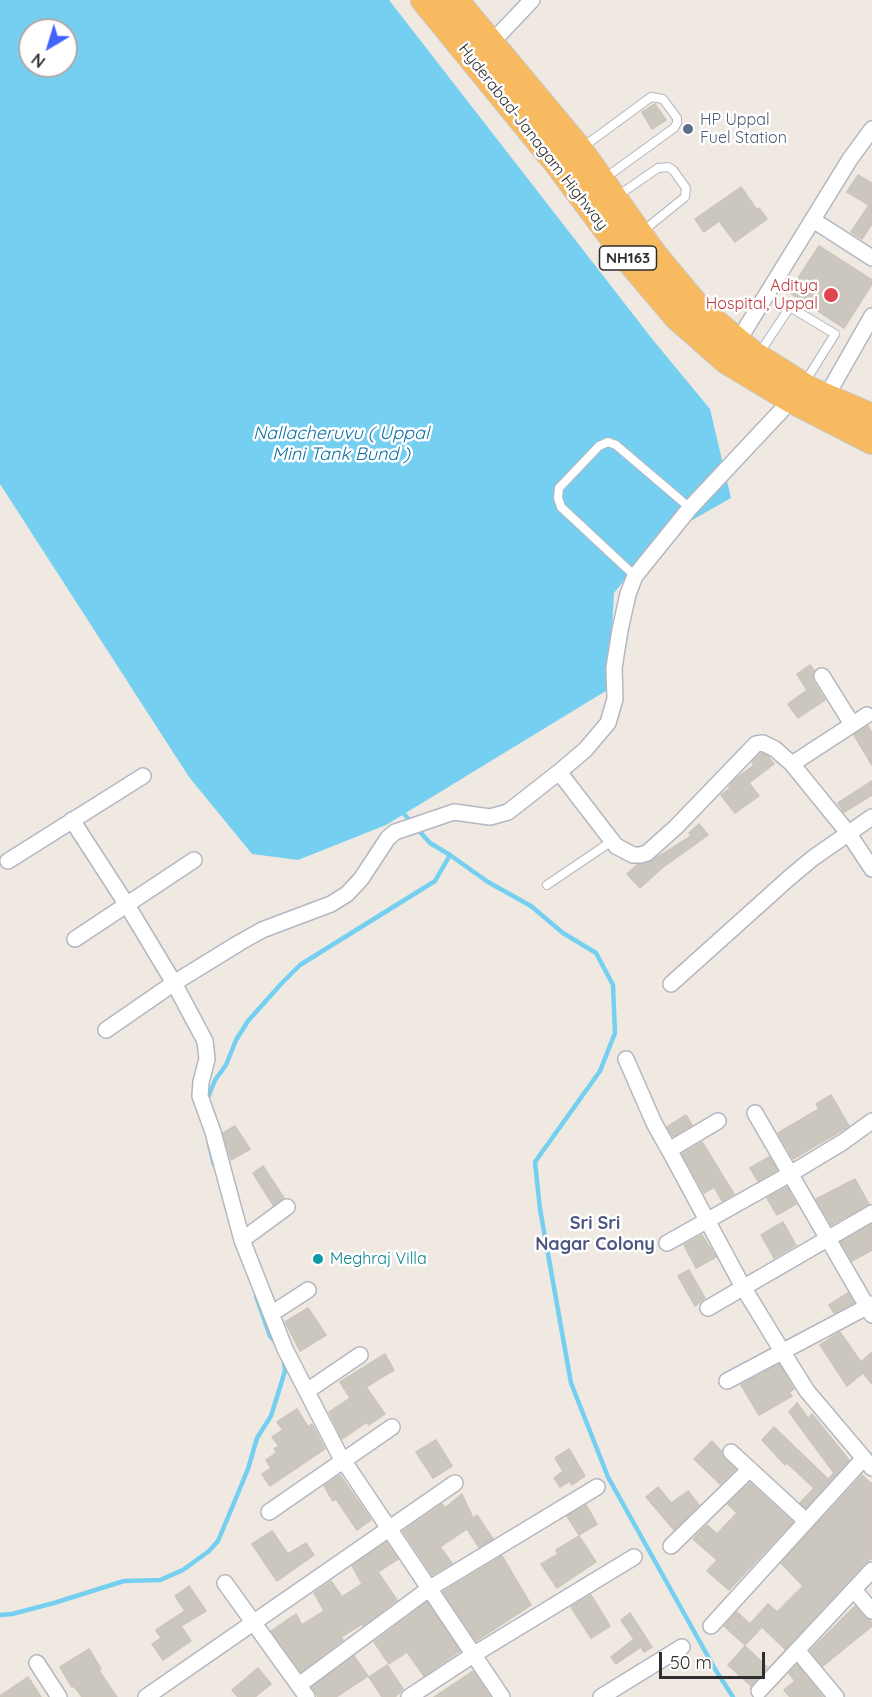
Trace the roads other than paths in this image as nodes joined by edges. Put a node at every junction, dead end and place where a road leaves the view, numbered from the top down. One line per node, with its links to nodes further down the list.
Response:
1 (424, 0): 13 (highway, Hyderabad-Janagam Highway / NH163)
2 (455, 0): 4 (highway, Hyderabad-Janagam Highway / NH163)
3 (532, 0): 4 (street)
4 (491, 43): 6 (highway, Hyderabad-Janagam Highway / NH163)
5 (872, 129): 8 (street)
6 (579, 149): 7 (highway, Hyderabad-Janagam Highway / NH163); 7 (lane)
7 (608, 190): 9 (highway, Hyderabad-Janagam Highway / NH163); 9 (lane)
8 (813, 220): 10 (street); 12 (street)
9 (639, 233): 12 (highway, Hyderabad-Janagam Highway / NH163)
10 (872, 258)
11 (872, 316): 14 (street)
12 (748, 349): 13 (highway, Hyderabad-Janagam Highway / NH163); 13 (lane)
13 (798, 392): 14 (highway, Hyderabad-Janagam Highway / NH163); 16 (highway, Hyderabad-Janagam Highway / NH163); 17 (street)
14 (826, 397): 15 (highway, Hyderabad-Janagam Highway / NH163)
15 (872, 417)
16 (872, 441)
17 (690, 508): 18 (street); 18 (lane)
18 (634, 576): 23 (street)
19 (822, 676): 21 (street)
20 (867, 715): 21 (street)
21 (852, 724): 22 (street)
22 (792, 765): 27 (street); 28 (street)
23 (559, 772): 28 (street); 35 (street)
24 (143, 776): 26 (street)
25 (872, 818): 27 (street)
26 (72, 820): 30 (street); 33 (street)
27 (849, 834): 31 (street); 36 (street)
28 (612, 841): 32 (lane)
29 (194, 860): 33 (street)
30 (8, 861)
31 (872, 869)
32 (547, 885)
33 (127, 905): 34 (street); 35 (street)
34 (75, 939)
35 (174, 983): 37 (street); 48 (street)
36 (671, 984)
37 (106, 1030)
38 (626, 1059): 42 (street)
39 (755, 1113): 43 (street)
40 (718, 1121): 42 (street)
41 (872, 1121): 43 (street)
42 (669, 1150): 46 (street)
43 (790, 1174): 46 (street); 47 (street)
44 (287, 1207): 48 (street)
45 (872, 1213): 47 (street)
46 (708, 1221): 49 (street); 50 (street)
47 (828, 1239): 50 (street); 53 (street)
48 (242, 1240): 54 (street)
49 (667, 1243)
50 (743, 1287): 52 (street); 55 (street)
51 (308, 1290): 54 (street)
52 (708, 1308)
53 (870, 1309): 55 (street)
54 (271, 1314): 58 (street)
55 (782, 1351): 57 (street); 62 (street)
56 (360, 1354): 58 (street)
57 (727, 1381)
58 (307, 1391): 61 (street)
59 (392, 1427): 61 (street)
60 (731, 1452): 63 (street)
61 (344, 1461): 66 (street); 68 (street)
62 (868, 1463): 67 (street)
63 (750, 1469): 67 (street); 69 (street)
64 (455, 1483): 68 (street)
65 (597, 1487): 73 (street)
66 (269, 1512)
67 (806, 1521): 77 (street)
68 (388, 1528): 73 (street); 76 (street)
69 (671, 1546)
70 (634, 1557): 80 (street)
71 (872, 1570): 74 (street)
72 (225, 1583): 76 (street)
73 (430, 1588): 80 (street); 82 (street)
74 (854, 1590): 75 (street); 79 (street)
75 (872, 1611)
76 (254, 1621): 82 (street); 85 (street)
77 (711, 1626)
78 (682, 1647): 88 (street)
79 (797, 1650): 83 (street); 89 (street)
80 (473, 1655): 86 (street); 87 (street)
81 (37, 1663): 84 (street)
82 (303, 1691)
83 (759, 1691)
84 (59, 1697)
85 (146, 1697)
86 (409, 1697)
87 (502, 1697)
88 (601, 1697)
89 (836, 1697)

